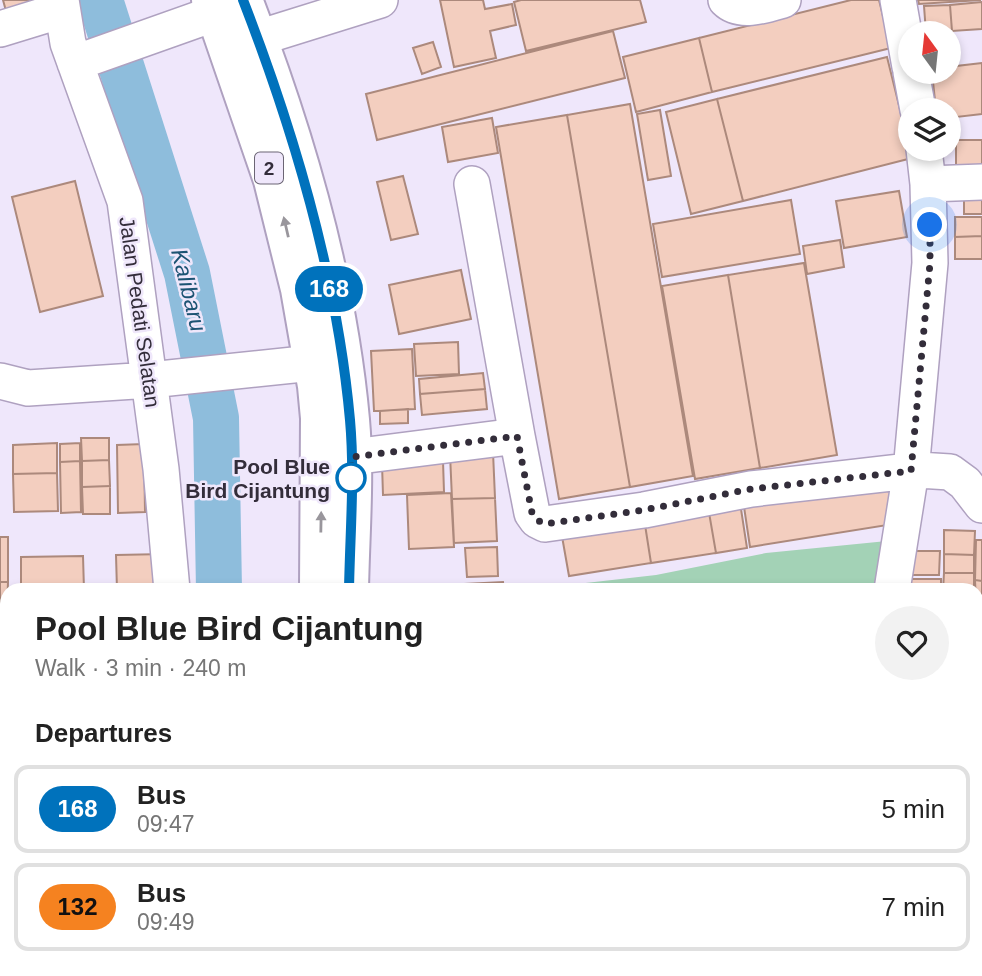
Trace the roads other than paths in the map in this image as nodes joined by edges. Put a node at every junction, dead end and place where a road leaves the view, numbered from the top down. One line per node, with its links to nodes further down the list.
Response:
1 (380, 0): 9 (street)
2 (726, 0): 3 (street)
3 (783, 0)
4 (898, 0): 7 (street)
5 (61, 5): 8 (street); 10 (street, Jalan Pedati Selatan)
6 (201, 7): 9 (highway, 2); 10 (street); 12 (highway, 2)
7 (902, 21)
8 (0, 29)
9 (258, 38): 12 (highway, 2)
10 (85, 48): 17 (street, Jalan Pedati Selatan)
11 (925, 161): 15 (street)
12 (288, 176): 16 (highway, 2)
13 (982, 182): 15 (street)
14 (472, 184): 19 (street)
15 (928, 184): 21 (street)
16 (326, 351): 17 (street); 20 (highway, 2); 24 (highway, 2, one-way to 16)
17 (162, 368): 18 (street); 23 (street, Jalan Pedati Selatan)
18 (3, 381)
19 (517, 436): 20 (street); 21 (street)
20 (352, 457): 25 (highway, 2)
21 (911, 471): 22 (street); 26 (street)
22 (982, 505)
23 (171, 583)
24 (319, 583)
25 (349, 583)
26 (893, 583)

